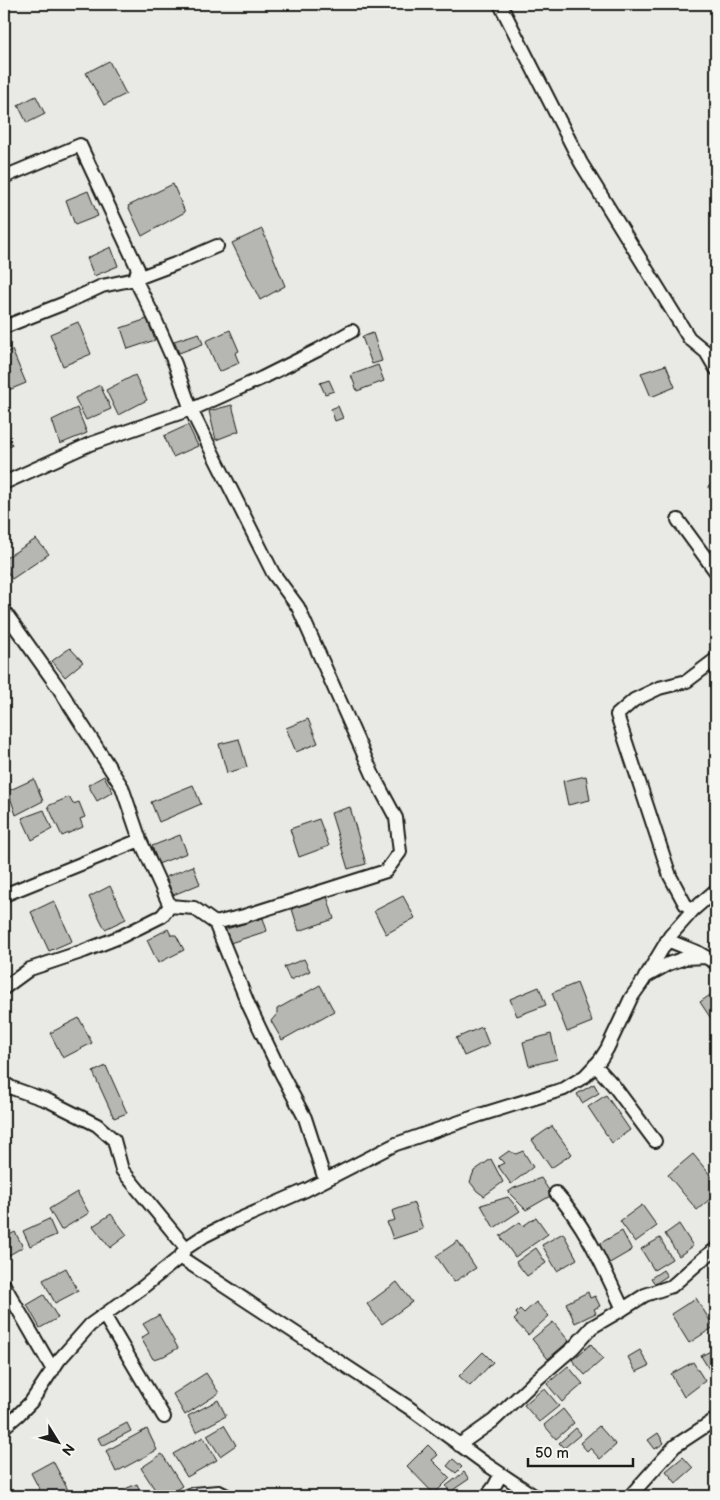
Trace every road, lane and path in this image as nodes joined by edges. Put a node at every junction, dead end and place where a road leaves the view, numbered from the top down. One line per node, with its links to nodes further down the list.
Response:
1 (500, 4): 7 (street)
2 (4, 177): 4 (street)
3 (217, 246): 4 (street)
4 (136, 279): 5 (street); 8 (street)
5 (4, 327)
6 (352, 331): 8 (street)
7 (716, 369)
8 (190, 410): 9 (street); 19 (street)
9 (4, 483)
10 (678, 520): 11 (street)
11 (716, 572)
12 (4, 611): 14 (street)
13 (716, 659): 18 (street)
14 (140, 840): 16 (street); 17 (street)
15 (716, 890): 18 (street)
16 (4, 895)
17 (170, 906): 19 (street); 23 (street)
18 (693, 910): 20 (street)
19 (215, 924): 27 (street)
20 (667, 940): 21 (street); 22 (street)
21 (711, 960): 22 (street)
22 (645, 977): 24 (street)
23 (4, 988)
24 (596, 1065): 26 (street); 27 (street)
25 (4, 1083): 30 (street)
26 (655, 1140)
27 (325, 1180): 30 (street)
28 (556, 1193): 32 (street)
29 (716, 1249): 32 (street)
30 (183, 1253): 33 (street); 38 (street)
31 (4, 1285): 34 (street)
32 (623, 1309): 38 (street)
33 (104, 1315): 34 (street); 35 (street)
34 (53, 1370): 37 (street)
35 (164, 1417)
36 (716, 1419): 44 (street)
37 (4, 1427)
38 (460, 1444): 39 (street)
39 (501, 1474): 42 (street); 43 (street)
40 (188, 1496): 41 (street)
41 (227, 1496)
42 (487, 1496)
43 (534, 1496)
44 (630, 1496)

